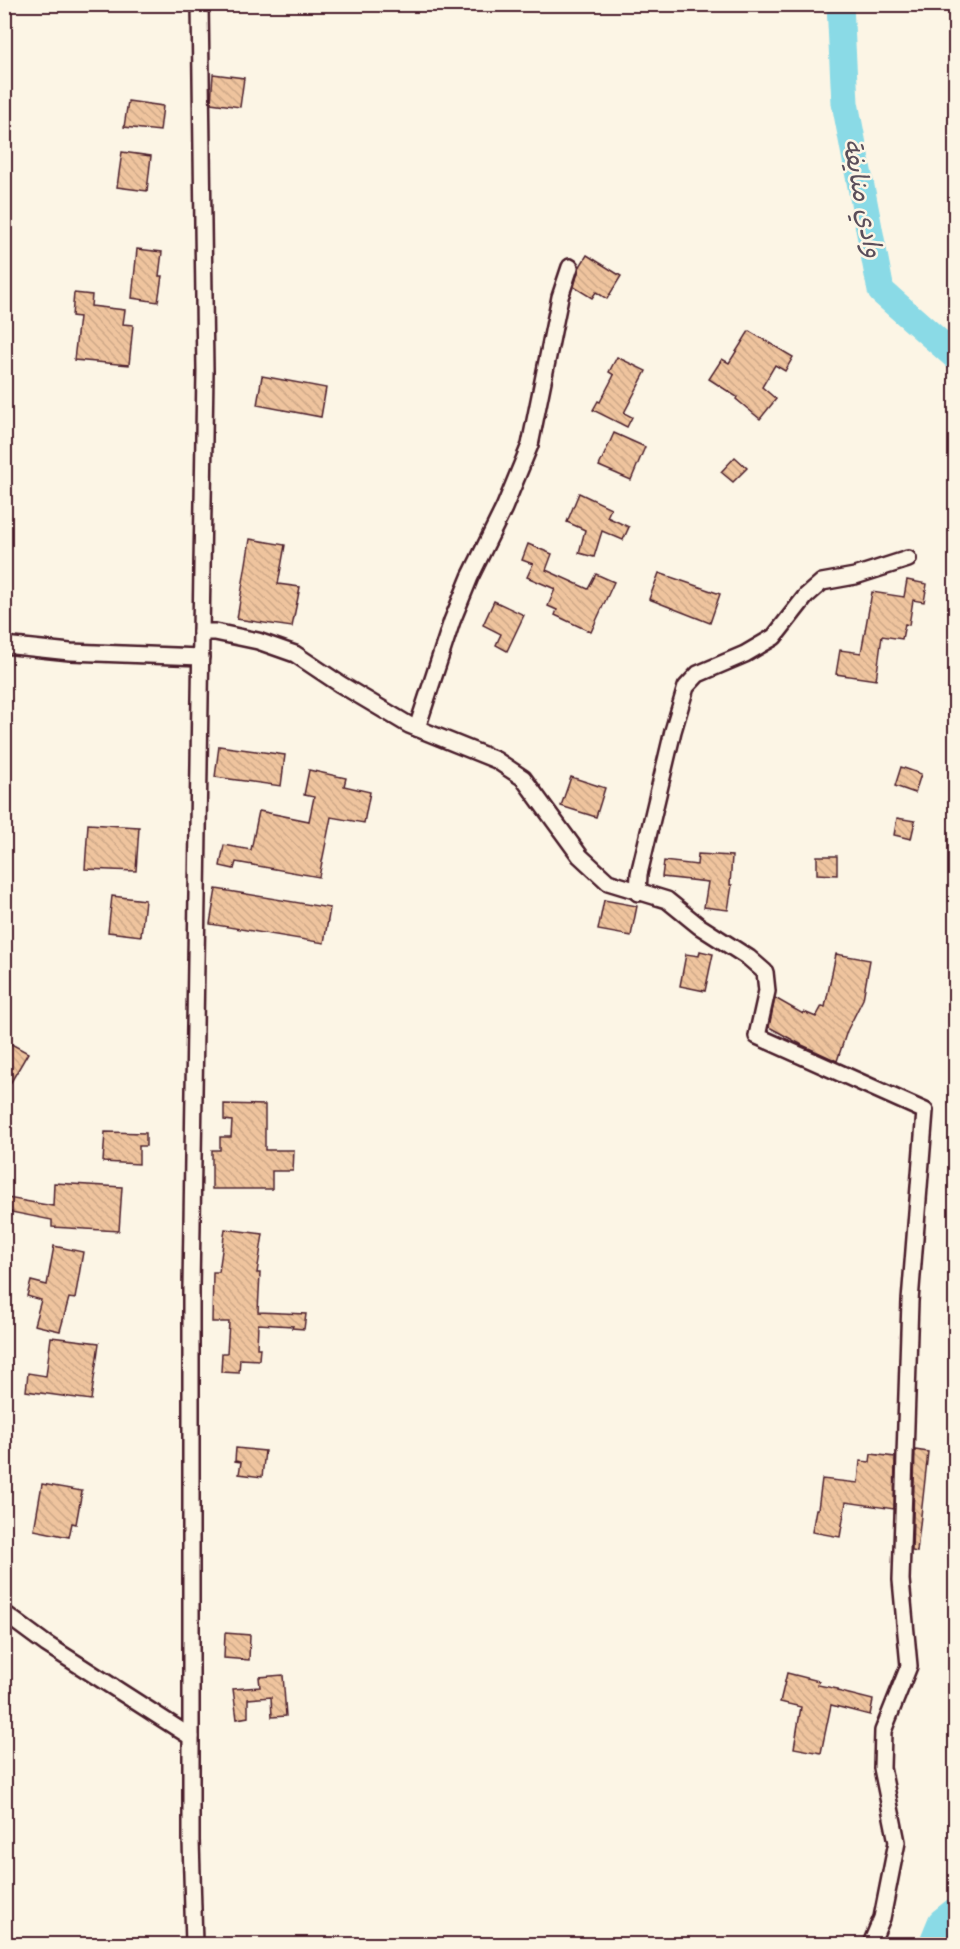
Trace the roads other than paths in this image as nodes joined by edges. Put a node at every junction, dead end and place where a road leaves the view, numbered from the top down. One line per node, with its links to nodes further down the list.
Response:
1 (200, 4): 4 (street)
2 (570, 267): 7 (street)
3 (908, 559): 8 (street)
4 (201, 632): 6 (street); 7 (street)
5 (4, 645): 6 (street)
6 (201, 657): 10 (street)
7 (417, 728): 8 (street)
8 (638, 893): 12 (street)
9 (4, 1613): 10 (street)
10 (191, 1737): 11 (street)
11 (194, 1944)
12 (872, 1944)

